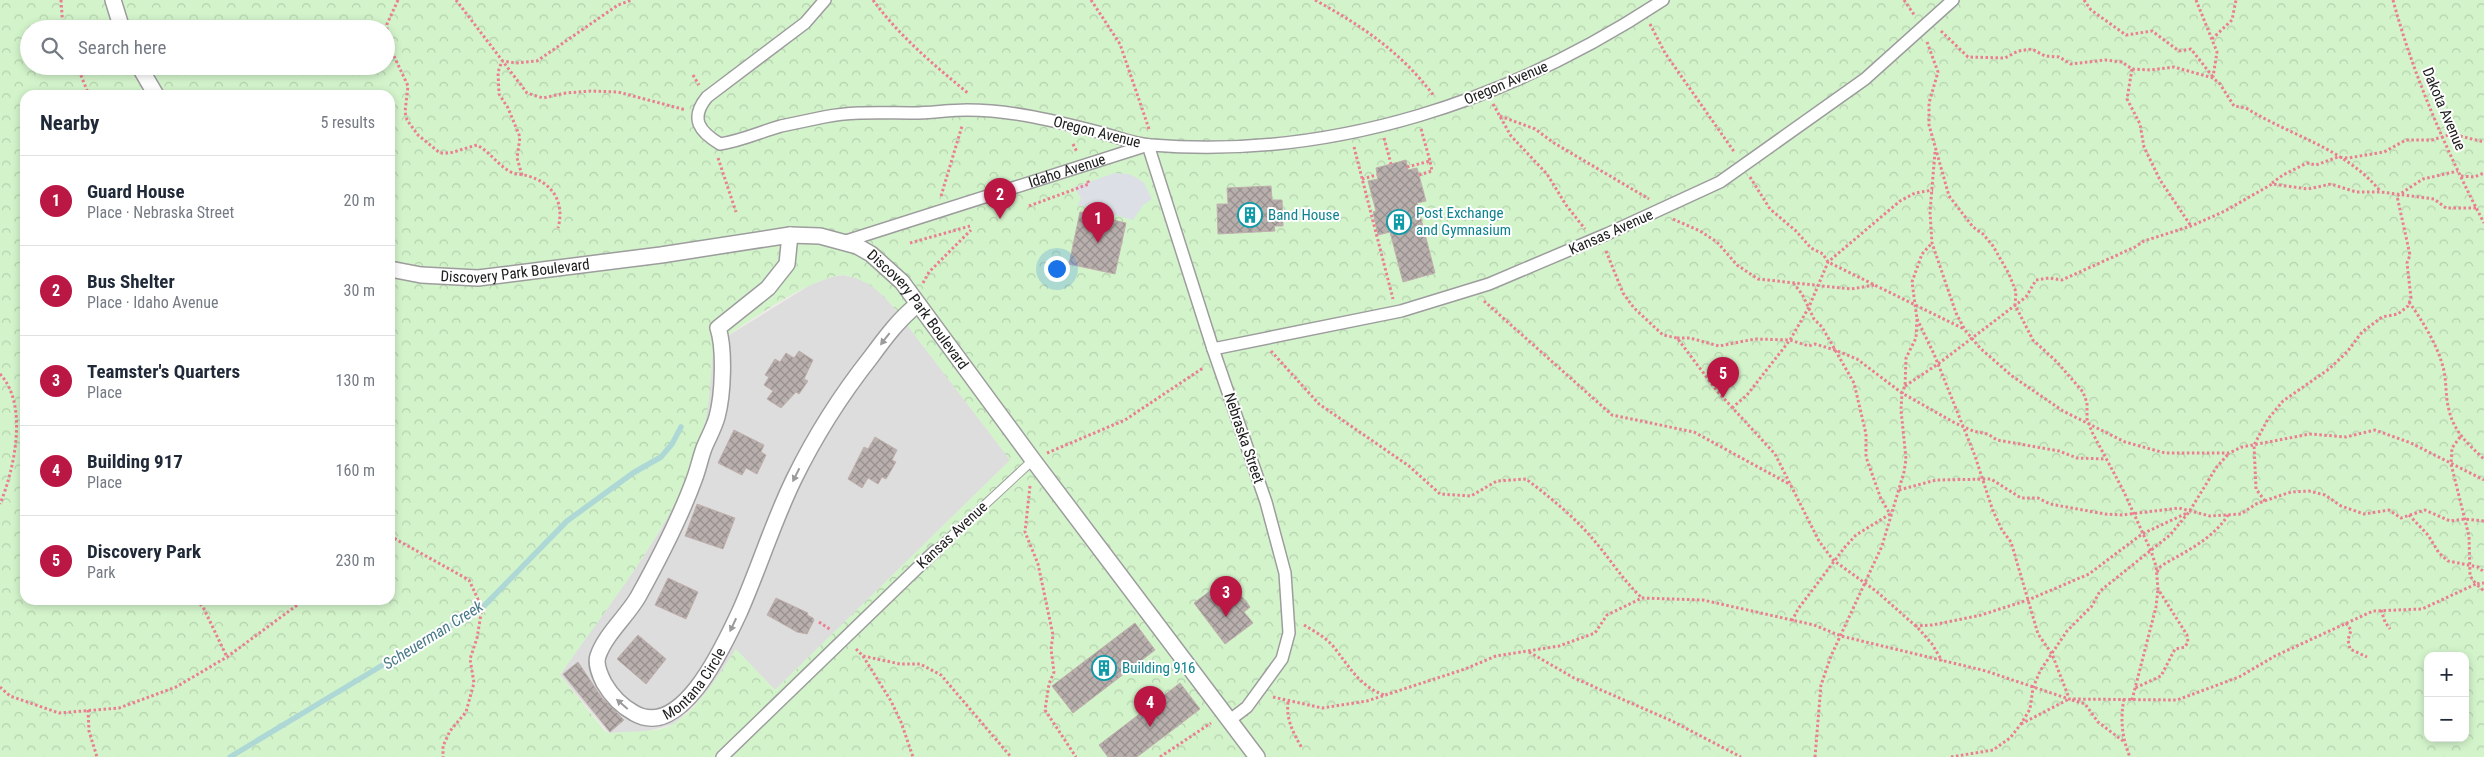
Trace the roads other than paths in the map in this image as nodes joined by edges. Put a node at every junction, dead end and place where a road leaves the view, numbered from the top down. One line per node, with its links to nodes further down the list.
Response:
1 (113, 0): 5 (street)
2 (825, 0): 8 (street, Oregon Avenue)
3 (1663, 0): 8 (street, Oregon Avenue)
4 (1953, 0): 13 (street, Kansas Avenue)
5 (119, 20)
6 (144, 75): 7 (street)
7 (153, 90)
8 (1148, 145): 10 (street, Idaho Avenue); 13 (street, Nebraska Street)
9 (790, 235): 10 (street, Discovery Park Boulevard); 11 (street, Discovery Park Boulevard); 12 (street, Montana Circle, one-way to 9)
10 (843, 242): 12 (street, Discovery Park Boulevard)
11 (395, 270)
12 (918, 304): 14 (street, Discovery Park Boulevard)
13 (1213, 349): 16 (street, Nebraska Street)
14 (1033, 460): 15 (lane, Kansas Avenue); 16 (street, Discovery Park Boulevard)
15 (935, 551): 17 (street, Kansas Avenue)
16 (1227, 716): 18 (street, Discovery Park Boulevard)
17 (722, 757)
18 (1257, 757)

